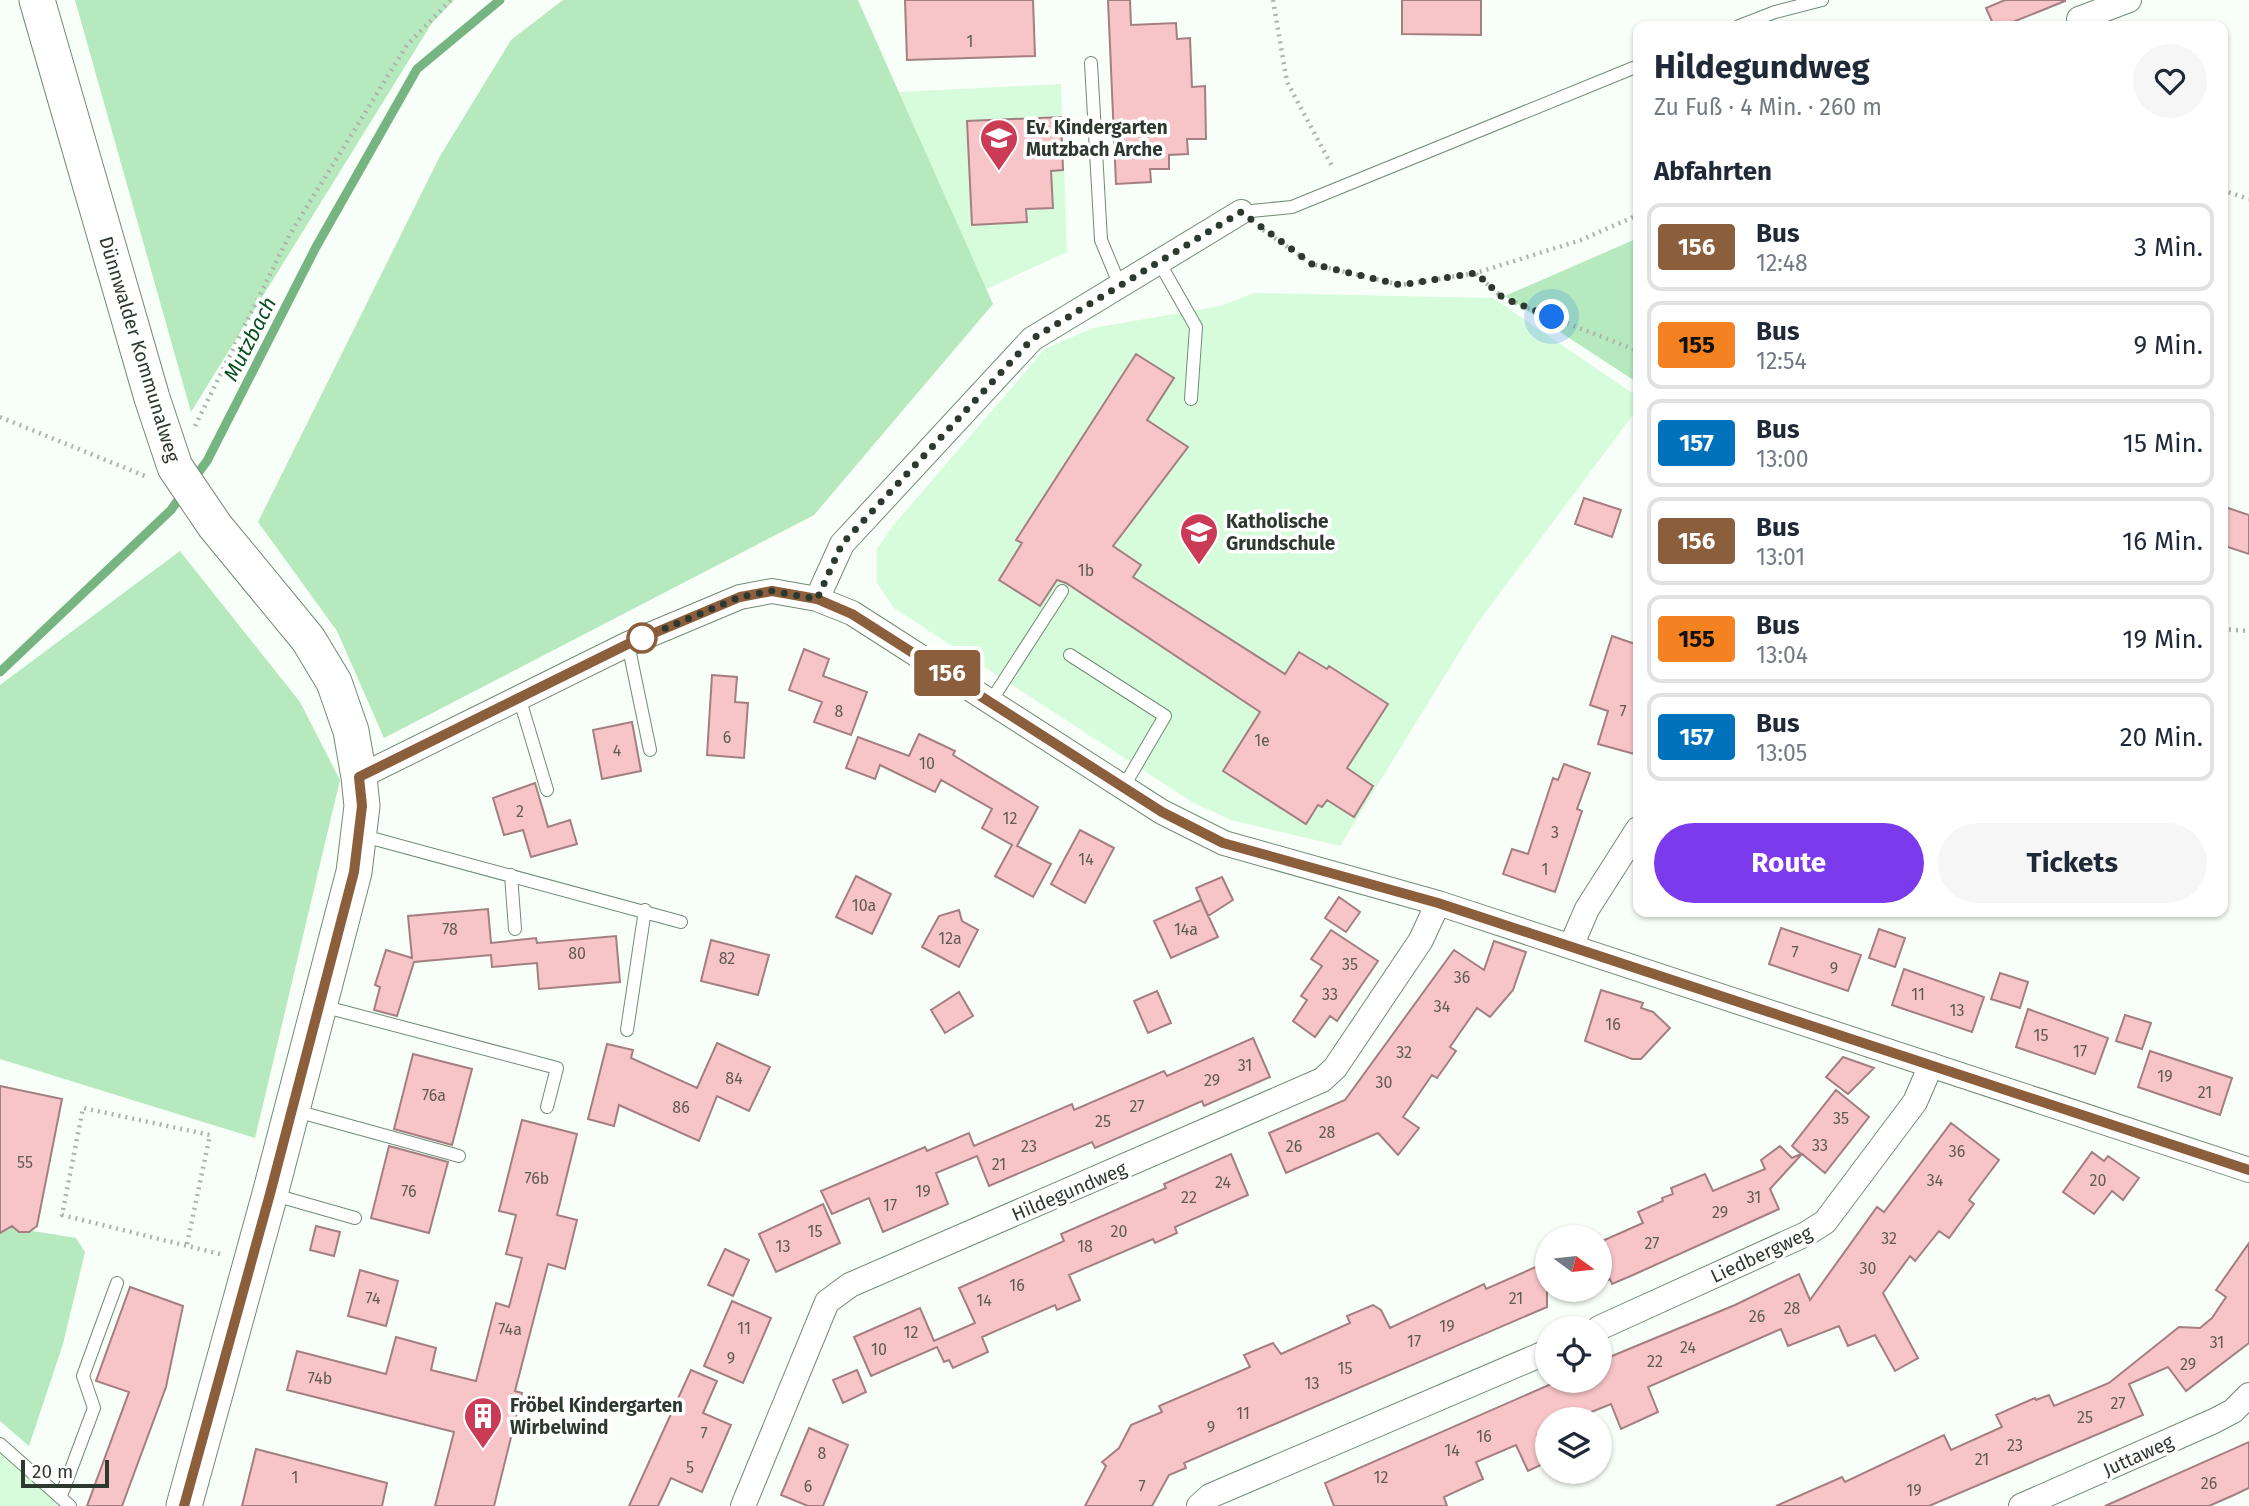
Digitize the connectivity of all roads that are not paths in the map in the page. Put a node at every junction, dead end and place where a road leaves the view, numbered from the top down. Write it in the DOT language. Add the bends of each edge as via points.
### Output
graph roads {
  1 [pos="37,0"];
  2 [pos="1822,0"];
  3 [pos="2129,0"];
  4 [pos="2079,19"];
  5 [pos="1752,21"];
  6 [pos="1091,63"];
  7 [pos="1633,68"];
  8 [pos="1241,212"];
  9 [pos="1159,262"];
  10 [pos="1120,286"];
  11 [pos="1191,399"];
  12 [pos="1062,591"];
  13 [pos="817,599"];
  14 [pos="628,644"];
  15 [pos="1070,655"];
  16 [pos="519,697"];
  17 [pos="991,701"];
  18 [pos="650,750"];
  19 [pos="359,777"];
  20 [pos="1124,786"];
  21 [pos="547,790"];
  22 [pos="360,835"];
  23 [pos="1633,837"];
  24 [pos="511,875"];
  25 [pos="1438,903"];
  26 [pos="645,910"];
  27 [pos="681,922"];
  28 [pos="516,929"];
  29 [pos="1571,946"];
  30 [pos="320,1006"];
  31 [pos="627,1030"];
  32 [pos="1931,1065"];
  33 [pos="547,1107"];
  34 [pos="292,1110"];
  35 [pos="459,1156"];
  36 [pos="2249,1170"];
  37 [pos="270,1194"];
  38 [pos="355,1218"];
  39 [pos="117,1283"];
  40 [pos="1612,1322"];
  41 [pos="1535,1357"];
  42 [pos="2249,1395"];
  43 [pos="0,1445"];
  44 [pos="0,1457"];
  45 [pos="65,1501"];
  46 [pos="184,1506"];
  47 [pos="743,1506"];
  48 [pos="1199,1506"];
  49 [pos="2021,1506"];
  1 -- 19 [label="main road, Dünnwalder Kommunalweg" via="152,398 168,474 308,639 334,682 351,731"];
  2 -- 5 [label="lane"];
  3 -- 4 [label="street"];
  6 -- 10 [label="lane" via="1101,240"];
  7 -- 8 [label="lane" via="1292,207"];
  8 -- 9 [label="street"];
  9 -- 10 [label="street"];
  9 -- 11 [label="lane" via="1196,327"];
  10 -- 13 [label="street" via="1032,339 842,544"];
  12 -- 17 [label="lane"];
  13 -- 14 [label="street" via="772,591 740,597"];
  13 -- 17 [label="street" via="852,614"];
  14 -- 16 [label="street"];
  14 -- 18 [label="lane"];
  15 -- 20 [label="lane" via="1165,716"];
  16 -- 19 [label="street"];
  16 -- 21 [label="lane"];
  17 -- 20 [label="street"];
  19 -- 22 [label="main road, Dünnwalder Kommunalweg"];
  20 -- 25 [label="street" via="1223,843"];
  22 -- 24 [label="lane"];
  22 -- 30 [label="main road, Dünnwalder Kommunalweg"];
  23 -- 29 [label="street" via="1587,909"];
  24 -- 26 [label="lane"];
  24 -- 28 [label="lane"];
  25 -- 29 [label="street"];
  25 -- 47 [label="street, Hildegundweg" via="1421,940 1335,1068 1322,1080 850,1285 827,1302"];
  26 -- 27 [label="lane"];
  26 -- 31 [label="lane"];
  29 -- 32 [label="street"];
  30 -- 33 [label="lane" via="557,1068"];
  30 -- 34 [label="main road, Dünnwalder Kommunalweg"];
  32 -- 36 [label="street"];
  32 -- 40 [label="street, Liedbergweg" via="1915,1102 1825,1222"];
  34 -- 35 [label="lane"];
  34 -- 37 [label="main road, Dünnwalder Kommunalweg"];
  37 -- 38 [label="lane"];
  37 -- 46 [label="main road, Dünnwalder Kommunalweg"];
  39 -- 45 [label="lane" via="83,1376 94,1408"];
  41 -- 48 [label="street" via="1210,1496"];
  42 -- 49 [label="street, Juttaweg" via="2214,1421"];
  43 -- 44 [label="lane"];
  43 -- 45 [label="lane"];
}
